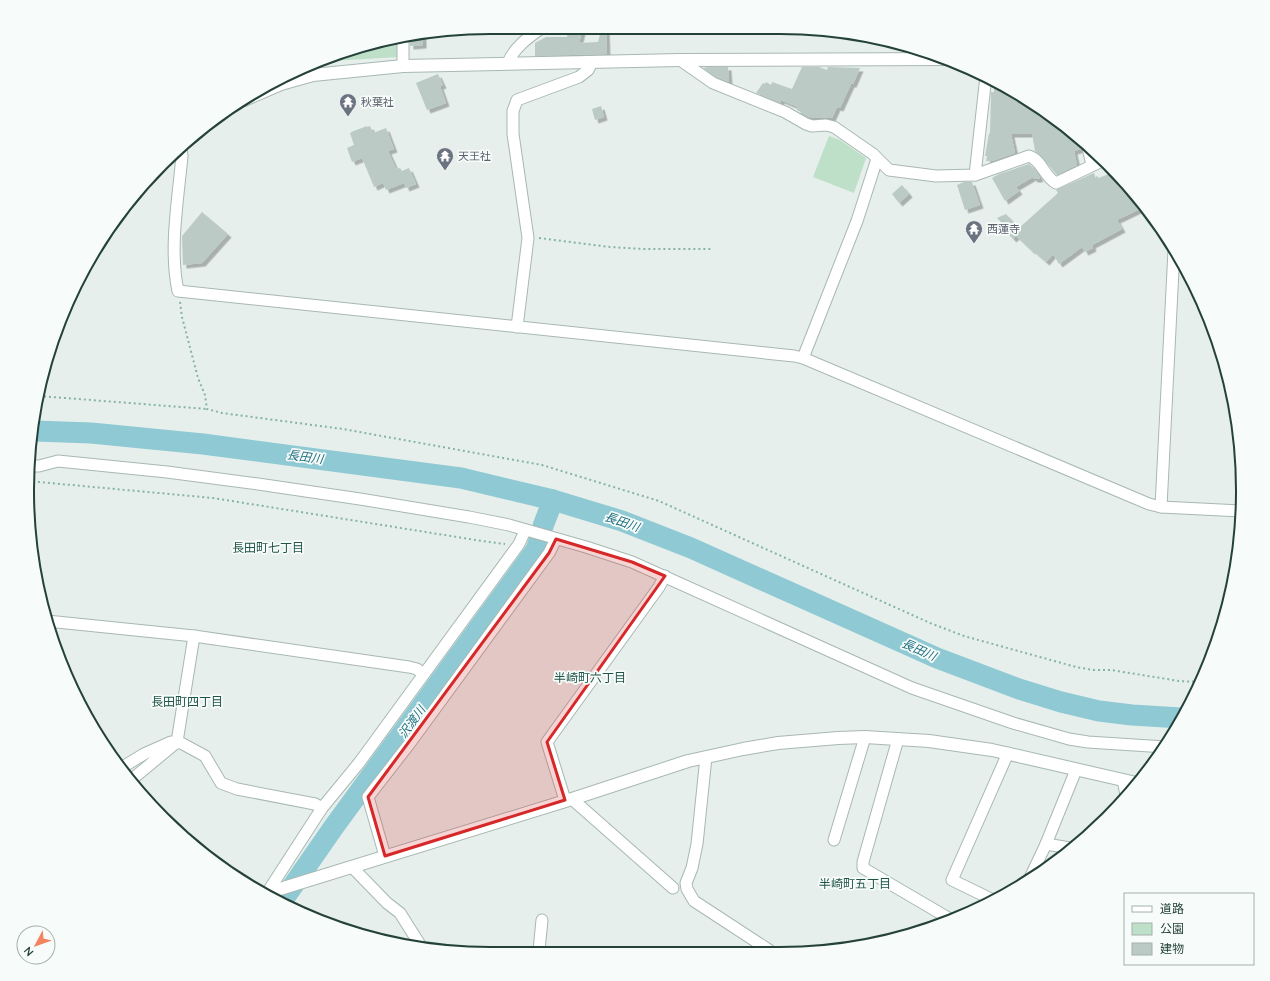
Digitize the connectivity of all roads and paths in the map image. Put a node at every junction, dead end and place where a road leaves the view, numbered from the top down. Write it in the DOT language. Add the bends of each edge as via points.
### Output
graph roads {
  1 [pos="533,34"];
  2 [pos="403,43"];
  3 [pos="929,59"];
  4 [pos="680,60"];
  5 [pos="590,62"];
  6 [pos="508,63"];
  7 [pos="403,66"];
  8 [pos="286,83"];
  9 [pos="985,83"];
  10 [pos="182,155"];
  11 [pos="1090,156"];
  12 [pos="877,159"];
  13 [pos="1097,163"];
  14 [pos="1092,166"];
  15 [pos="975,175"];
  16 [pos="528,238"];
  17 [pos="711,249"];
  18 [pos="1174,260"];
  19 [pos="178,291"];
  20 [pos="517,327"];
  21 [pos="803,358"];
  22 [pos="44,396"];
  23 [pos="207,409"];
  24 [pos="35,466"];
  25 [pos="34,482"];
  26 [pos="1161,507"];
  27 [pos="1235,511"];
  28 [pos="525,531"];
  29 [pos="556,539"];
  30 [pos="518,544"];
  31 [pos="665,576"];
  32 [pos="54,622"];
  33 [pos="194,636"];
  34 [pos="423,674"];
  35 [pos="1194,682"];
  36 [pos="865,737"];
  37 [pos="898,739"];
  38 [pos="177,742"];
  39 [pos="1157,746"];
  40 [pos="1008,753"];
  41 [pos="706,757"];
  42 [pos="126,765"];
  43 [pos="1076,770"];
  44 [pos="135,777"];
  45 [pos="1123,780"];
  46 [pos="1131,782"];
  47 [pos="1125,789"];
  48 [pos="568,799"];
  49 [pos="322,808"];
  50 [pos="834,840"];
  51 [pos="1046,844"];
  52 [pos="1064,847"];
  53 [pos="385,856"];
  54 [pos="352,867"];
  55 [pos="1034,869"];
  56 [pos="672,888"];
  57 [pos="269,890"];
  58 [pos="272,891"];
  59 [pos="988,896"];
  60 [pos="944,916"];
  61 [pos="542,920"];
  62 [pos="417,941"];
  63 [pos="539,947"];
  64 [pos="764,947"];
  1 -- 6 [label="street" via="517,48"];
  2 -- 7 [label="street"];
  3 -- 4 [label="street"];
  4 -- 5 [label="street"];
  4 -- 12 [label="street" via="713,83 785,112 806,124 834,126"];
  5 -- 6 [label="street"];
  5 -- 16 [label="street" via="588,70 579,77 517,100 513,134"];
  6 -- 7 [label="street"];
  7 -- 8 [label="street" via="313,75"];
  9 -- 15 [label="street"];
  10 -- 19 [label="street" via="175,246"];
  11 -- 14 [label="street"];
  12 -- 15 [label="street" via="889,170 936,176"];
  12 -- 21 [label="street" via="857,221"];
  13 -- 14 [label="street"];
  14 -- 15 [label="street" via="1056,182 1051,180 1029,156"];
  16 -- 17 [label="path" via="643,249"];
  16 -- 20 [label="street"];
  18 -- 26 [label="street"];
  19 -- 20 [label="street"];
  19 -- 23 [label="path" via="182,317"];
  20 -- 21 [label="street"];
  21 -- 26 [label="street"];
  22 -- 23 [label="path"];
  23 -- 35 [label="path" via="343,429 542,465 659,501 964,636 1076,667"];
  24 -- 28 [label="street" via="58,461 167,472 360,499 469,517"];
  25 -- 30 [label="path" via="213,498 482,541"];
  26 -- 27 [label="street"];
  28 -- 29 [label="street"];
  28 -- 30 [label="street"];
  29 -- 31 [label="street" via="632,562"];
  29 -- 53 [label="street" via="549,553 368,797"];
  30 -- 34 [label="street"];
  31 -- 39 [label="street" via="912,688 1013,723 1069,739"];
  31 -- 48 [label="street" via="547,742"];
  32 -- 33 [label="street"];
  33 -- 34 [label="street" via="409,667"];
  33 -- 38 [label="street"];
  34 -- 49 [label="street" via="359,763"];
  36 -- 37 [label="street"];
  36 -- 41 [label="street" via="778,743"];
  36 -- 50 [label="street"];
  37 -- 40 [label="street"];
  37 -- 60 [label="street" via="863,868"];
  38 -- 42 [label="street" via="171,742 144,754"];
  38 -- 44 [label="street"];
  38 -- 49 [label="street" via="205,756 221,783 237,790 315,804"];
  40 -- 43 [label="street"];
  40 -- 59 [label="street" via="952,880"];
  41 -- 48 [label="street"];
  41 -- 64 [label="street" via="697,844 686,883 687,889 694,901"];
  43 -- 45 [label="street"];
  43 -- 51 [label="street"];
  45 -- 46 [label="street"];
  45 -- 47 [label="street"];
  48 -- 53 [label="street"];
  48 -- 56 [label="street"];
  49 -- 57 [label="street"];
  51 -- 52 [label="street"];
  51 -- 55 [label="street"];
  53 -- 54 [label="street"];
  54 -- 58 [label="street"];
  54 -- 62 [label="street" via="400,913"];
  61 -- 63 [label="street"];
}
